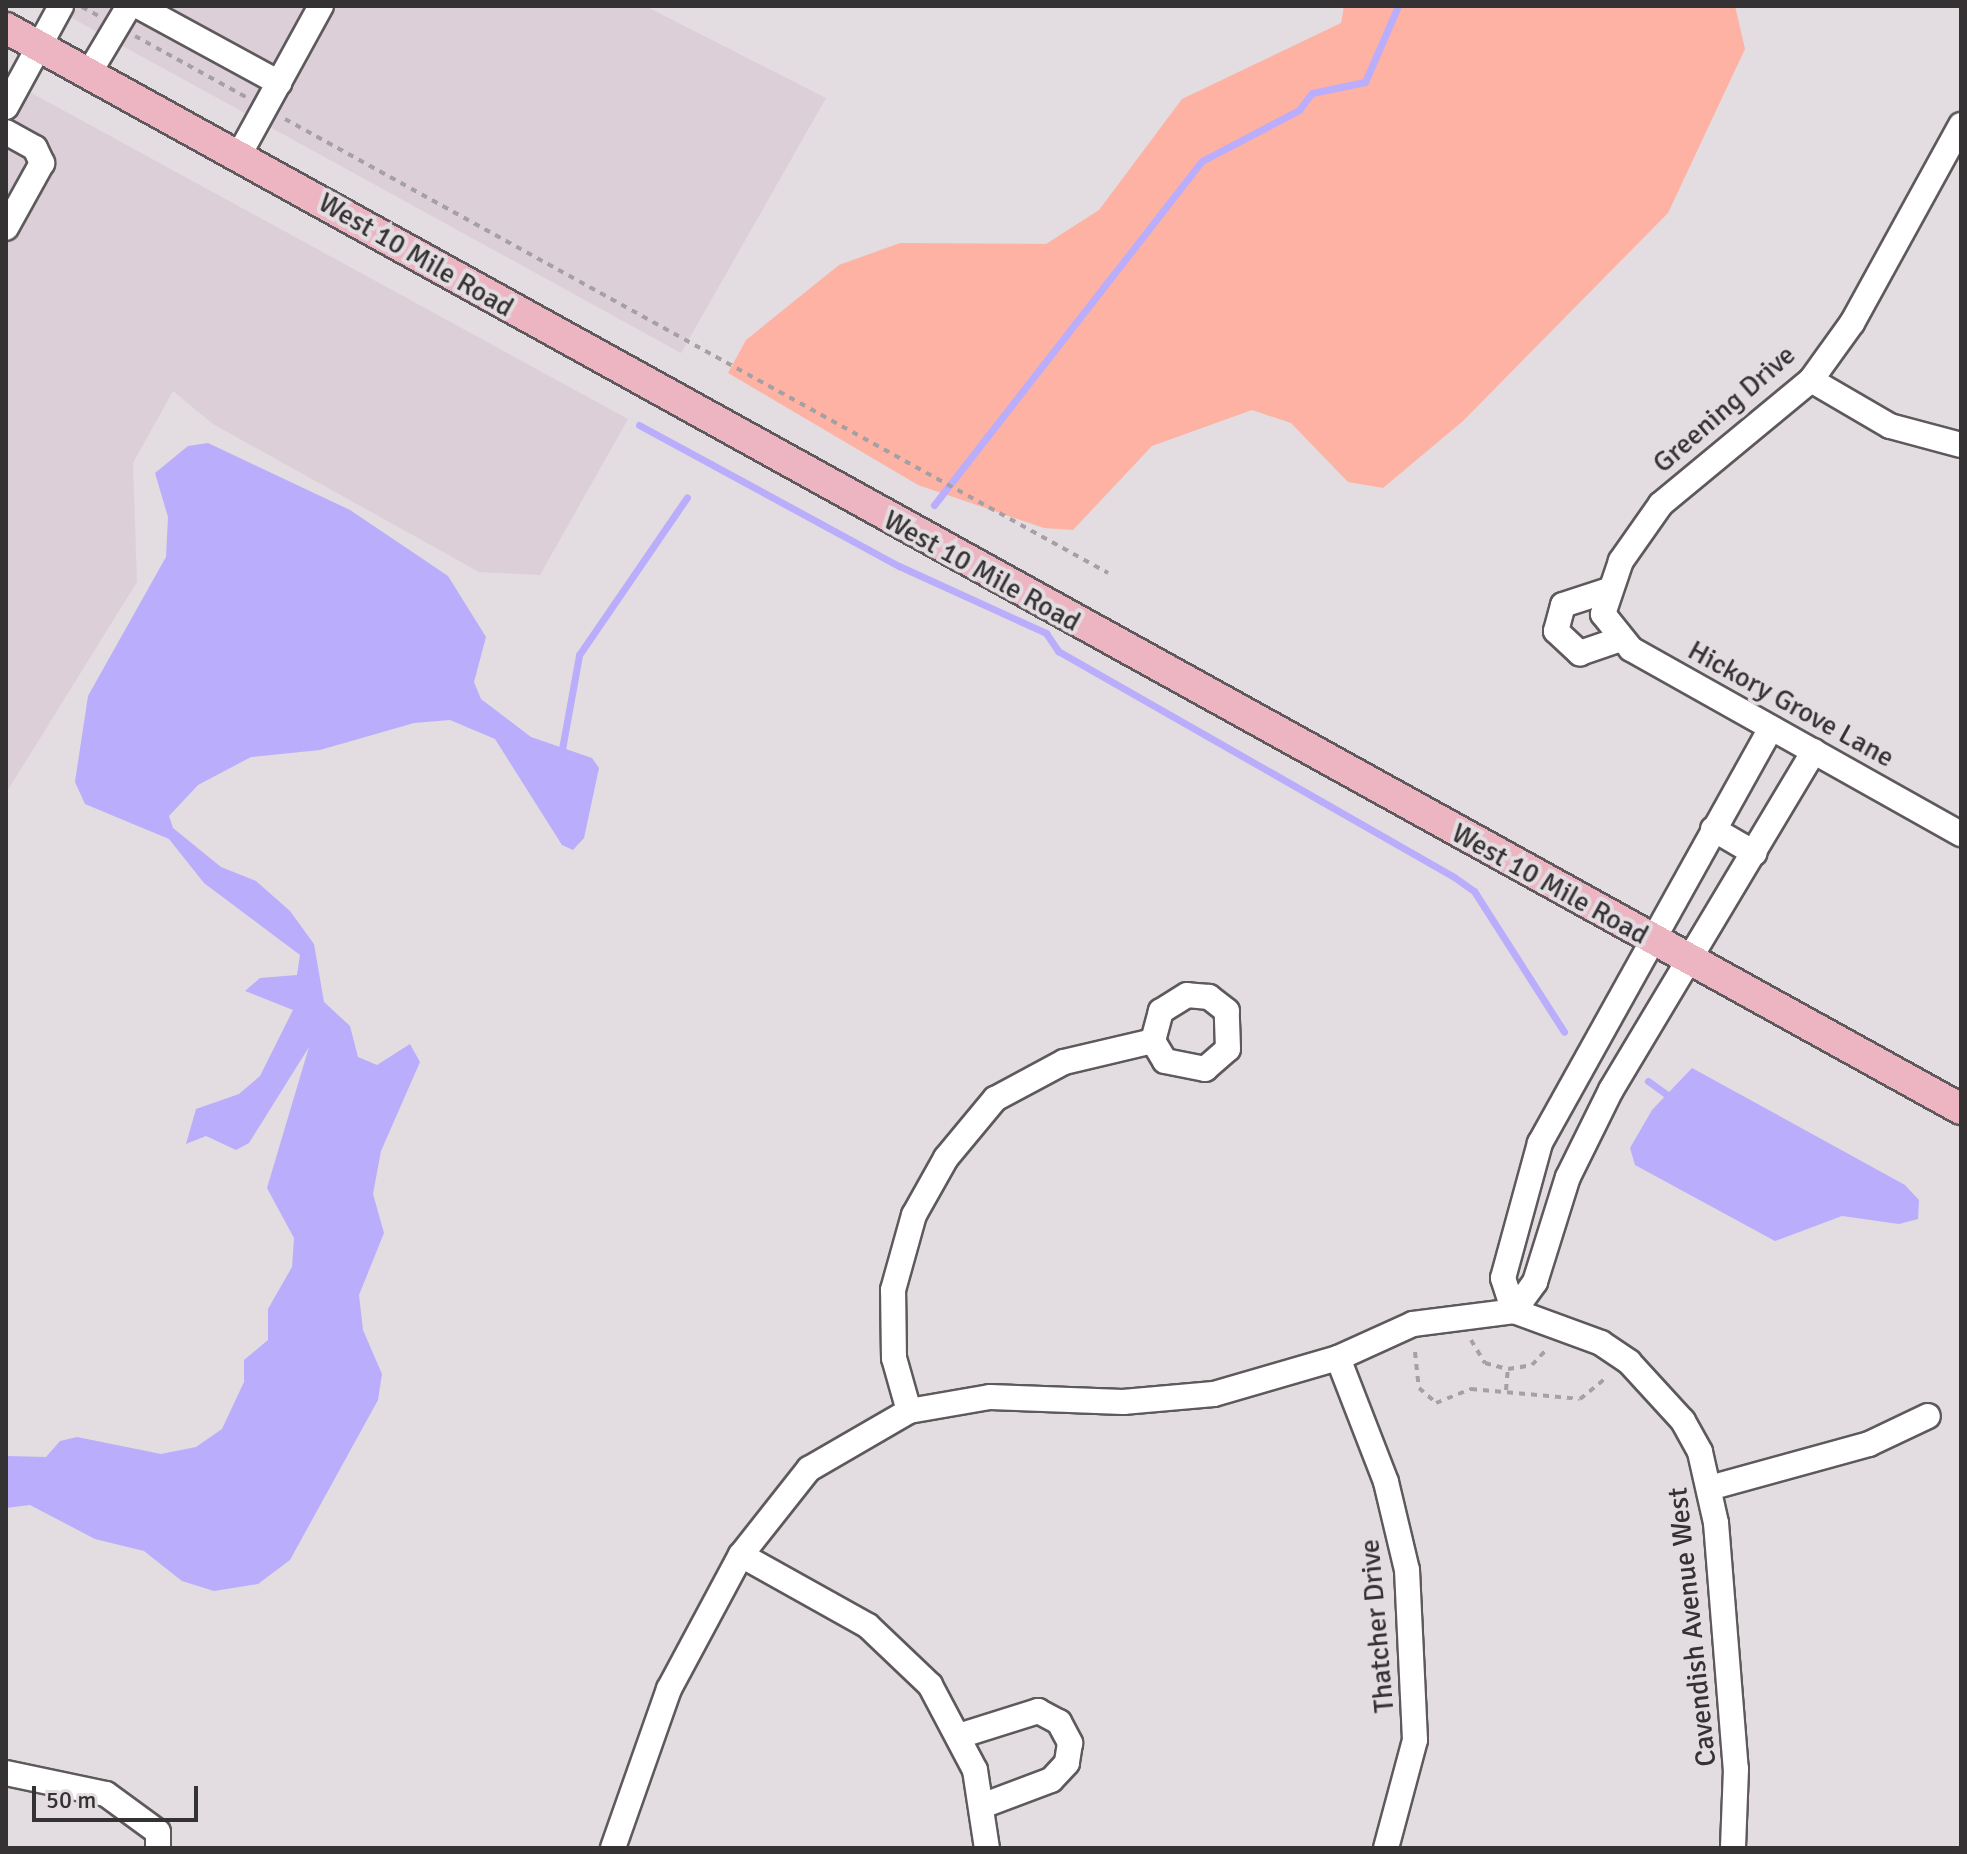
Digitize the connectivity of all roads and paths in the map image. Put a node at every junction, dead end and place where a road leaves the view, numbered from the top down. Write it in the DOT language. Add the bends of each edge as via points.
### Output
graph roads {
  1 [pos="61,6"];
  2 [pos="80,6"];
  3 [pos="138,6"];
  4 [pos="321,6"];
  5 [pos="122,16"];
  6 [pos="6,28"];
  7 [pos="40,47"];
  8 [pos="89,73"];
  9 [pos="279,83"];
  10 [pos="6,107"];
  11 [pos="265,107"];
  12 [pos="1961,125"];
  13 [pos="6,132"];
  14 [pos="239,155"];
  15 [pos="6,228"];
  16 [pos="1811,380"];
  17 [pos="1961,445"];
  18 [pos="1108,573"];
  19 [pos="1605,603"];
  20 [pos="1618,640"];
  21 [pos="1771,728"];
  22 [pos="1814,751"];
  23 [pos="1713,829"];
  24 [pos="1961,834"];
  25 [pos="1754,853"];
  26 [pos="1654,941"];
  27 [pos="1689,961"];
  28 [pos="1153,1041"];
  29 [pos="1577,1072"];
  30 [pos="1611,1090"];
  31 [pos="1961,1109"];
  32 [pos="1514,1311"];
  33 [pos="1471,1340"];
  34 [pos="1547,1349"];
  35 [pos="1415,1352"];
  36 [pos="1338,1358"];
  37 [pos="1508,1369"];
  38 [pos="1607,1377"];
  39 [pos="1506,1390"];
  40 [pos="909,1411"];
  41 [pos="1928,1416"];
  42 [pos="1713,1487"];
  43 [pos="741,1555"];
  44 [pos="962,1735"];
  45 [pos="6,1773"];
  46 [pos="985,1805"];
  47 [pos="158,1848"];
  48 [pos="613,1848"];
  49 [pos="987,1848"];
  50 [pos="1386,1848"];
  51 [pos="1733,1848"];
  1 -- 7 [label="street"];
  2 -- 5 [label="path"];
  3 -- 9 [label="street"];
  4 -- 9 [label="street"];
  5 -- 8 [label="street"];
  5 -- 11 [label="path"];
  6 -- 7 [label="main road, West 10 Mile Road"];
  7 -- 8 [label="main road, West 10 Mile Road"];
  7 -- 10 [label="street"];
  8 -- 14 [label="main road, West 10 Mile Road"];
  9 -- 11 [label="street"];
  11 -- 14 [label="street"];
  11 -- 18 [label="path"];
  12 -- 16 [label="street, Greening Drive" via="1852,323"];
  13 -- 15 [label="street" via="35,148 42,163"];
  14 -- 26 [label="main road, West 10 Mile Road"];
  16 -- 17 [label="street" via="1890,426"];
  16 -- 19 [label="street, Greening Drive" via="1685,479"];
  19 -- 20 [label="street"];
  19 -- 20 [label="street" via="1563,605 1556,631 1580,653"];
  20 -- 21 [label="street, Hickory Grove Lane"];
  21 -- 22 [label="street, Hickory Grove Lane"];
  21 -- 23 [label="street"];
  22 -- 24 [label="street, Hickory Grove Lane"];
  22 -- 25 [label="street"];
  23 -- 25 [label="street"];
  23 -- 26 [label="street"];
  25 -- 27 [label="street"];
  26 -- 27 [label="main road, West 10 Mile Road"];
  26 -- 29 [label="street"];
  27 -- 30 [label="street"];
  27 -- 31 [label="main road, West 10 Mile Road"];
  28 -- 40 [label="street" via="1027,1078 978,1115 946,1158 914,1215 893,1290 894,1358"];
  29 -- 30 [label="street"];
  29 -- 32 [label="street" via="1540,1143 1510,1239 1503,1278"];
  30 -- 32 [label="street" via="1568,1177 1535,1282"];
  32 -- 36 [label="street" via="1413,1324"];
  32 -- 42 [label="street, Cavendish Avenue West" via="1586,1336 1629,1362 1683,1421"];
  33 -- 37 [label="path" via="1485,1363"];
  34 -- 37 [label="path" via="1532,1365"];
  35 -- 39 [label="path" via="1419,1388 1436,1403 1471,1389"];
  36 -- 40 [label="street" via="1214,1394 1123,1402 990,1397"];
  36 -- 50 [label="street, Thatcher Drive" via="1386,1482 1407,1570 1415,1740"];
  37 -- 39 [label="path"];
  38 -- 39 [label="path" via="1580,1399"];
  40 -- 43 [label="street" via="809,1469"];
  41 -- 42 [label="street" via="1869,1444"];
  42 -- 51 [label="street, Cavendish Avenue West" via="1736,1769"];
  43 -- 44 [label="street" via="887,1642 930,1685"];
  43 -- 48 [label="street" via="646,1739"];
  44 -- 46 [label="street"];
  44 -- 46 [label="street" via="1038,1711 1059,1722 1070,1743 1067,1763 1051,1780"];
  45 -- 47 [label="street" via="106,1794 158,1832"];
  46 -- 49 [label="street"];
}
